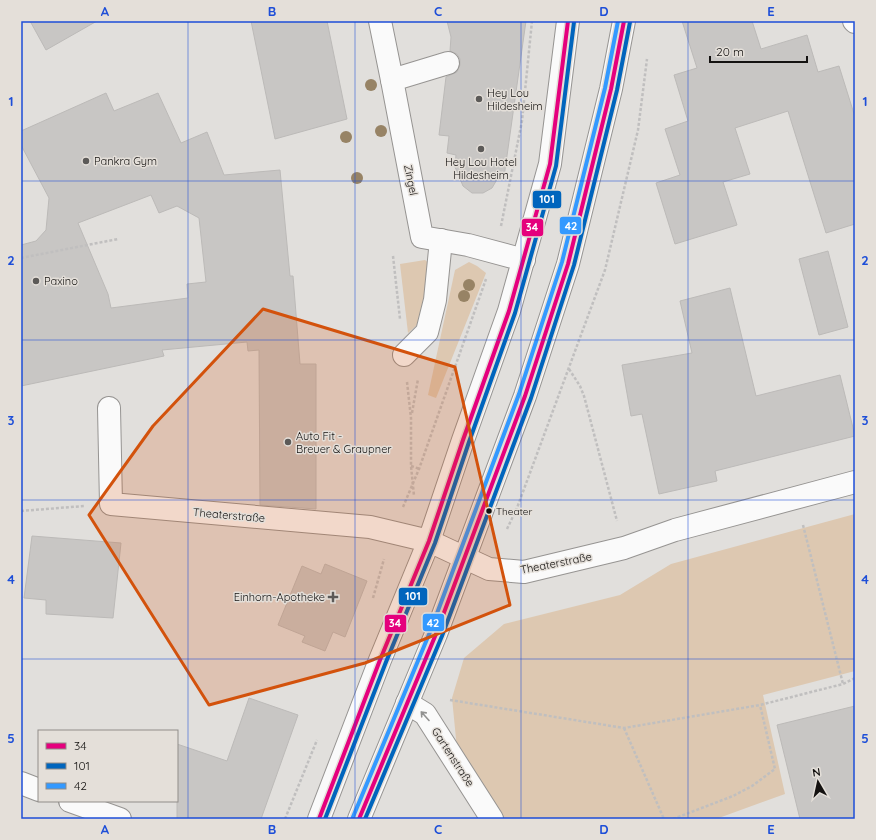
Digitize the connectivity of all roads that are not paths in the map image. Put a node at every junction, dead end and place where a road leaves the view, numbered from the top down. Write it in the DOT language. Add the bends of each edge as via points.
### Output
graph roads {
  1 [pos="380,21"];
  2 [pos="568,21"];
  3 [pos="624,21"];
  4 [pos="448,63"];
  5 [pos="392,80"];
  6 [pos="441,240"];
  7 [pos="524,260"];
  8 [pos="404,355"];
  9 [pos="109,408"];
  10 [pos="855,482"];
  11 [pos="429,540"];
  12 [pos="465,559"];
  13 [pos="407,704"];
  14 [pos="21,784"];
  15 [pos="38,790"];
  16 [pos="74,802"];
  17 [pos="111,811"];
  18 [pos="319,819"];
  19 [pos="359,819"];
  20 [pos="492,819"];
  1 -- 5 [label="main road, Zingel"];
  2 -- 7 [label="main road" via="550,164"];
  3 -- 12 [label="main road" via="611,89 568,264 526,396"];
  4 -- 5 [label="main road"];
  5 -- 6 [label="main road, Zingel" via="422,237"];
  6 -- 7 [label="main road, Zingel"];
  6 -- 8 [label="main road" via="435,300 427,332"];
  7 -- 11 [label="main road" via="509,312"];
  9 -- 11 [label="main road, Theaterstraße" via="111,504 370,527"];
  10 -- 12 [label="main road, Theaterstraße" via="675,530 624,548 524,572 489,569"];
  11 -- 12 [label="main road, Theaterstraße"];
  11 -- 18 [label="main road"];
  12 -- 13 [label="main road"];
  13 -- 19 [label="main road"];
  20 -- 13 [label="main road, Gartenstraße, one-way" via="425,714"];
  14 -- 15 [label="main road"];
  16 -- 17 [label="main road"];
}
